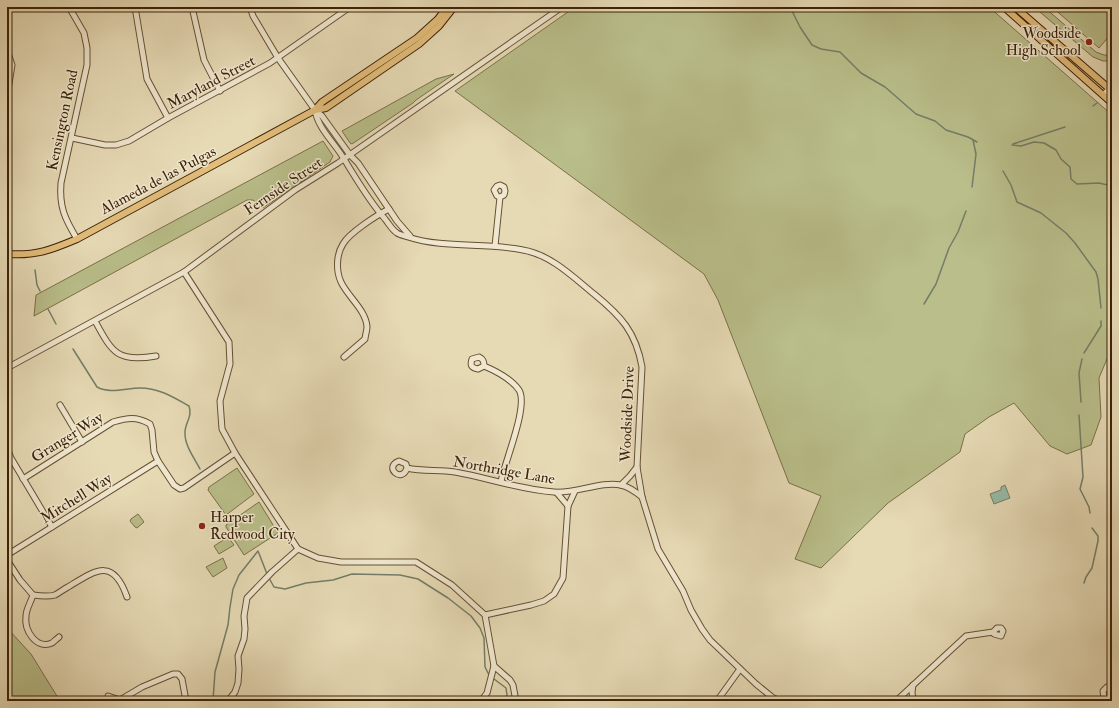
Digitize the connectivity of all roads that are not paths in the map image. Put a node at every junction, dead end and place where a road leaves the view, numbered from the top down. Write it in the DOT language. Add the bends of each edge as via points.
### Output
graph roads {
  1 [pos="69,7"];
  2 [pos="135,7"];
  3 [pos="192,7"];
  4 [pos="250,7"];
  5 [pos="350,7"];
  6 [pos="447,7"];
  7 [pos="454,7"];
  8 [pos="562,7"];
  9 [pos="1004,7"];
  10 [pos="1015,7"];
  11 [pos="7,50"];
  12 [pos="278,58"];
  13 [pos="1111,89"];
  14 [pos="220,91"];
  15 [pos="1103,95"];
  16 [pos="7,96"];
  17 [pos="1112,103"];
  18 [pos="315,110"];
  19 [pos="168,118"];
  20 [pos="72,138"];
  21 [pos="350,155"];
  22 [pos="344,159"];
  23 [pos="500,197"];
  24 [pos="388,209"];
  25 [pos="380,214"];
  26 [pos="411,238"];
  27 [pos="77,239"];
  28 [pos="495,246"];
  29 [pos="7,254"];
  30 [pos="184,272"];
  31 [pos="95,320"];
  32 [pos="156,356"];
  33 [pos="344,357"];
  34 [pos="484,366"];
  35 [pos="7,368"];
  36 [pos="60,405"];
  37 [pos="82,442"];
  38 [pos="7,448"];
  39 [pos="235,453"];
  40 [pos="158,461"];
  41 [pos="637,467"];
  42 [pos="407,468"];
  43 [pos="23,479"];
  44 [pos="500,482"];
  45 [pos="621,485"];
  46 [pos="575,491"];
  47 [pos="557,493"];
  48 [pos="642,497"];
  49 [pos="568,506"];
  50 [pos="52,527"];
  51 [pos="298,549"];
  52 [pos="7,555"];
  53 [pos="7,560"];
  54 [pos="33,595"];
  55 [pos="127,597"];
  56 [pos="485,615"];
  57 [pos="993,632"];
  58 [pos="60,637"];
  59 [pos="494,666"];
  60 [pos="740,669"];
  61 [pos="913,685"];
  62 [pos="108,696"];
  63 [pos="186,701"];
  64 [pos="228,701"];
  65 [pos="482,701"];
  66 [pos="514,701"];
  67 [pos="717,701"];
  68 [pos="779,701"];
  69 [pos="896,701"];
  70 [pos="913,701"];
  1 -- 20 [label="street, Kensington Road" via="84,33 87,48 87,65"];
  2 -- 19 [label="street" via="147,79"];
  3 -- 14 [label="street" via="204,60"];
  4 -- 12 [label="street"];
  5 -- 12 [label="street, Maryland Street"];
  6 -- 18 [label="main road, Alameda de las Pulgas" via="438,19 416,38 322,102"];
  7 -- 18 [label="main road, Alameda de las Pulgas" via="439,26 419,44 326,108"];
  8 -- 21 [label="street, Fernside Street"];
  9 -- 15 [label="main road"];
  10 -- 13 [label="main road"];
  11 -- 16 [label="street" via="12,65"];
  12 -- 14 [label="street, Maryland Street"];
  12 -- 18 [label="street"];
  13 -- 15 [label="street"];
  14 -- 19 [label="street, Maryland Street"];
  15 -- 17 [label="main road"];
  18 -- 21 [label="street"];
  18 -- 22 [label="street, Woodside Drive" via="316,119"];
  18 -- 27 [label="main road, Alameda de las Pulgas"];
  19 -- 20 [label="street, Maryland Street" via="129,142 116,145"];
  20 -- 27 [label="street, Kensington Road" via="61,183 61,205"];
  21 -- 22 [label="street, Fernside Street"];
  21 -- 24 [label="street"];
  22 -- 25 [label="street, Woodside Drive"];
  22 -- 30 [label="street, Fernside Street" via="278,202"];
  23 -- 28 [label="street"];
  24 -- 25 [label="street"];
  24 -- 26 [label="street"];
  25 -- 26 [label="street, Woodside Drive" via="398,233"];
  25 -- 33 [label="street" via="352,234 343,244 338,259 337,269 341,282 361,312 367,327 365,339"];
  26 -- 28 [label="street, Woodside Drive" via="440,243"];
  27 -- 29 [label="main road, Alameda de las Pulgas" via="47,251 23,255"];
  28 -- 41 [label="street, Woodside Drive" via="524,250 557,264 622,319 640,352 642,368"];
  30 -- 31 [label="street, Fernside Street"];
  30 -- 39 [label="street" via="229,342 230,364 220,401 222,429"];
  31 -- 32 [label="street" via="113,351 141,359"];
  31 -- 35 [label="street, Fernside Street"];
  34 -- 44 [label="street" via="511,382 519,391 522,401 521,413"];
  36 -- 37 [label="street"];
  37 -- 40 [label="street, Granger Way" via="113,422 138,418 150,424 154,452"];
  37 -- 43 [label="street, Granger Way"];
  38 -- 43 [label="street"];
  39 -- 40 [label="street, Granger Way" via="180,489 174,485"];
  39 -- 51 [label="street"];
  40 -- 50 [label="street, Mitchell Way"];
  41 -- 45 [label="street"];
  41 -- 48 [label="street, Woodside Drive"];
  42 -- 44 [label="street, Northridge Lane" via="454,472"];
  43 -- 50 [label="street"];
  44 -- 47 [label="street, Northridge Lane"];
  45 -- 46 [label="street, Northridge Lane"];
  45 -- 48 [label="street"];
  46 -- 47 [label="street, Northridge Lane"];
  46 -- 49 [label="street"];
  47 -- 49 [label="street"];
  48 -- 60 [label="street, Woodside Drive" via="658,548 691,610 710,640"];
  49 -- 56 [label="street" via="563,578 554,594 544,601 531,605"];
  50 -- 52 [label="street, Mitchell Way"];
  51 -- 56 [label="street" via="318,558 341,562 416,562 452,584"];
  51 -- 64 [label="street" via="247,598 244,639 238,656 238,683"];
  53 -- 54 [label="street"];
  54 -- 55 [label="street" via="56,594 94,571 106,570 115,574"];
  54 -- 58 [label="street" via="26,614 25,625 29,634 43,644 51,643"];
  56 -- 59 [label="street"];
  57 -- 61 [label="street" via="966,636"];
  59 -- 65 [label="street" via="487,693"];
  59 -- 66 [label="street" via="513,685"];
  60 -- 67 [label="street"];
  60 -- 68 [label="street, Woodside Drive"];
  61 -- 69 [label="street"];
  61 -- 70 [label="street"];
  62 -- 63 [label="street" via="120,700 142,687 178,674 182,679"];
}
